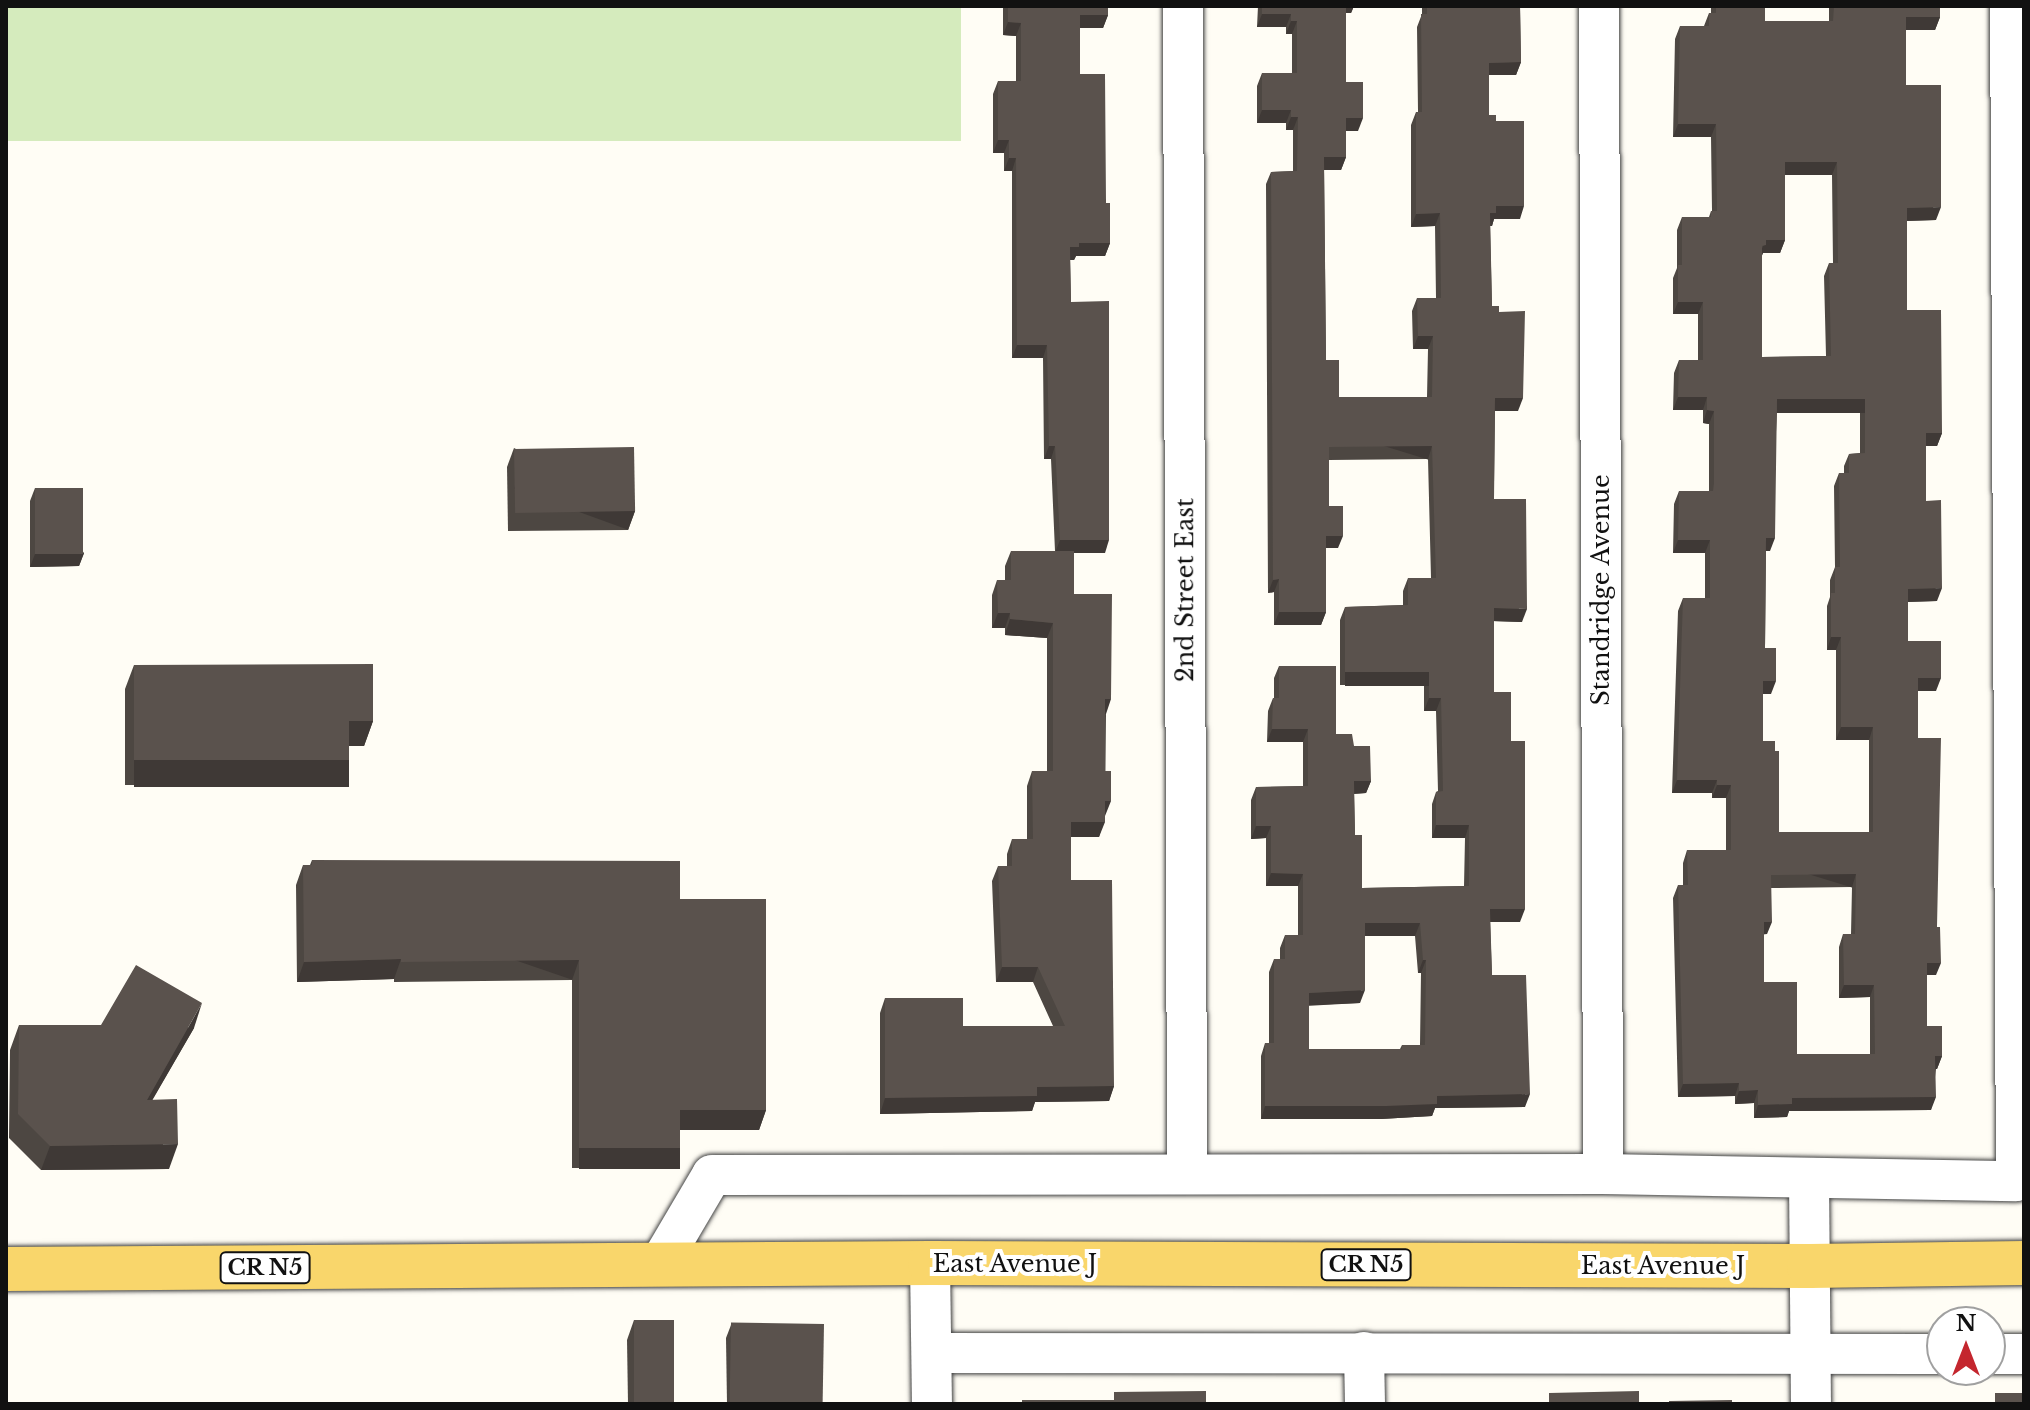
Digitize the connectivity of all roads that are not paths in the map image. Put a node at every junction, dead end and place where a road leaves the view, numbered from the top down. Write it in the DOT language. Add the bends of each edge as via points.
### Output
graph roads {
  1 [pos="1183,6"];
  2 [pos="1599,6"];
  3 [pos="2010,6"];
  4 [pos="1187,1174"];
  5 [pos="1603,1174"];
  6 [pos="1809,1178"];
  7 [pos="930,1263"];
  8 [pos="2024,1263"];
  9 [pos="659,1265"];
  10 [pos="1809,1266"];
  11 [pos="6,1269"];
  12 [pos="1364,1352"];
  13 [pos="932,1353"];
  14 [pos="1926,1354"];
  15 [pos="1810,1356"];
  16 [pos="932,1404"];
  17 [pos="1365,1404"];
  18 [pos="1811,1404"];
  1 -- 4 [label="street, 2nd Street East"];
  2 -- 5 [label="street, Standridge Avenue"];
  3 -- 6 [label="street" via="2016,1181"];
  4 -- 5 [label="street"];
  4 -- 9 [label="street" via="712,1175"];
  5 -- 6 [label="street"];
  6 -- 10 [label="street"];
  7 -- 9 [label="main road, East Avenue J / CR N5"];
  7 -- 10 [label="main road, East Avenue J / CR N5"];
  7 -- 13 [label="street"];
  8 -- 10 [label="main road, East Avenue J / CR N5"];
  9 -- 11 [label="main road, East Avenue J / CR N5"];
  10 -- 15 [label="street"];
  12 -- 13 [label="street"];
  12 -- 15 [label="street"];
  12 -- 17 [label="street"];
  13 -- 16 [label="street"];
  14 -- 15 [label="street"];
  15 -- 18 [label="street"];
}
